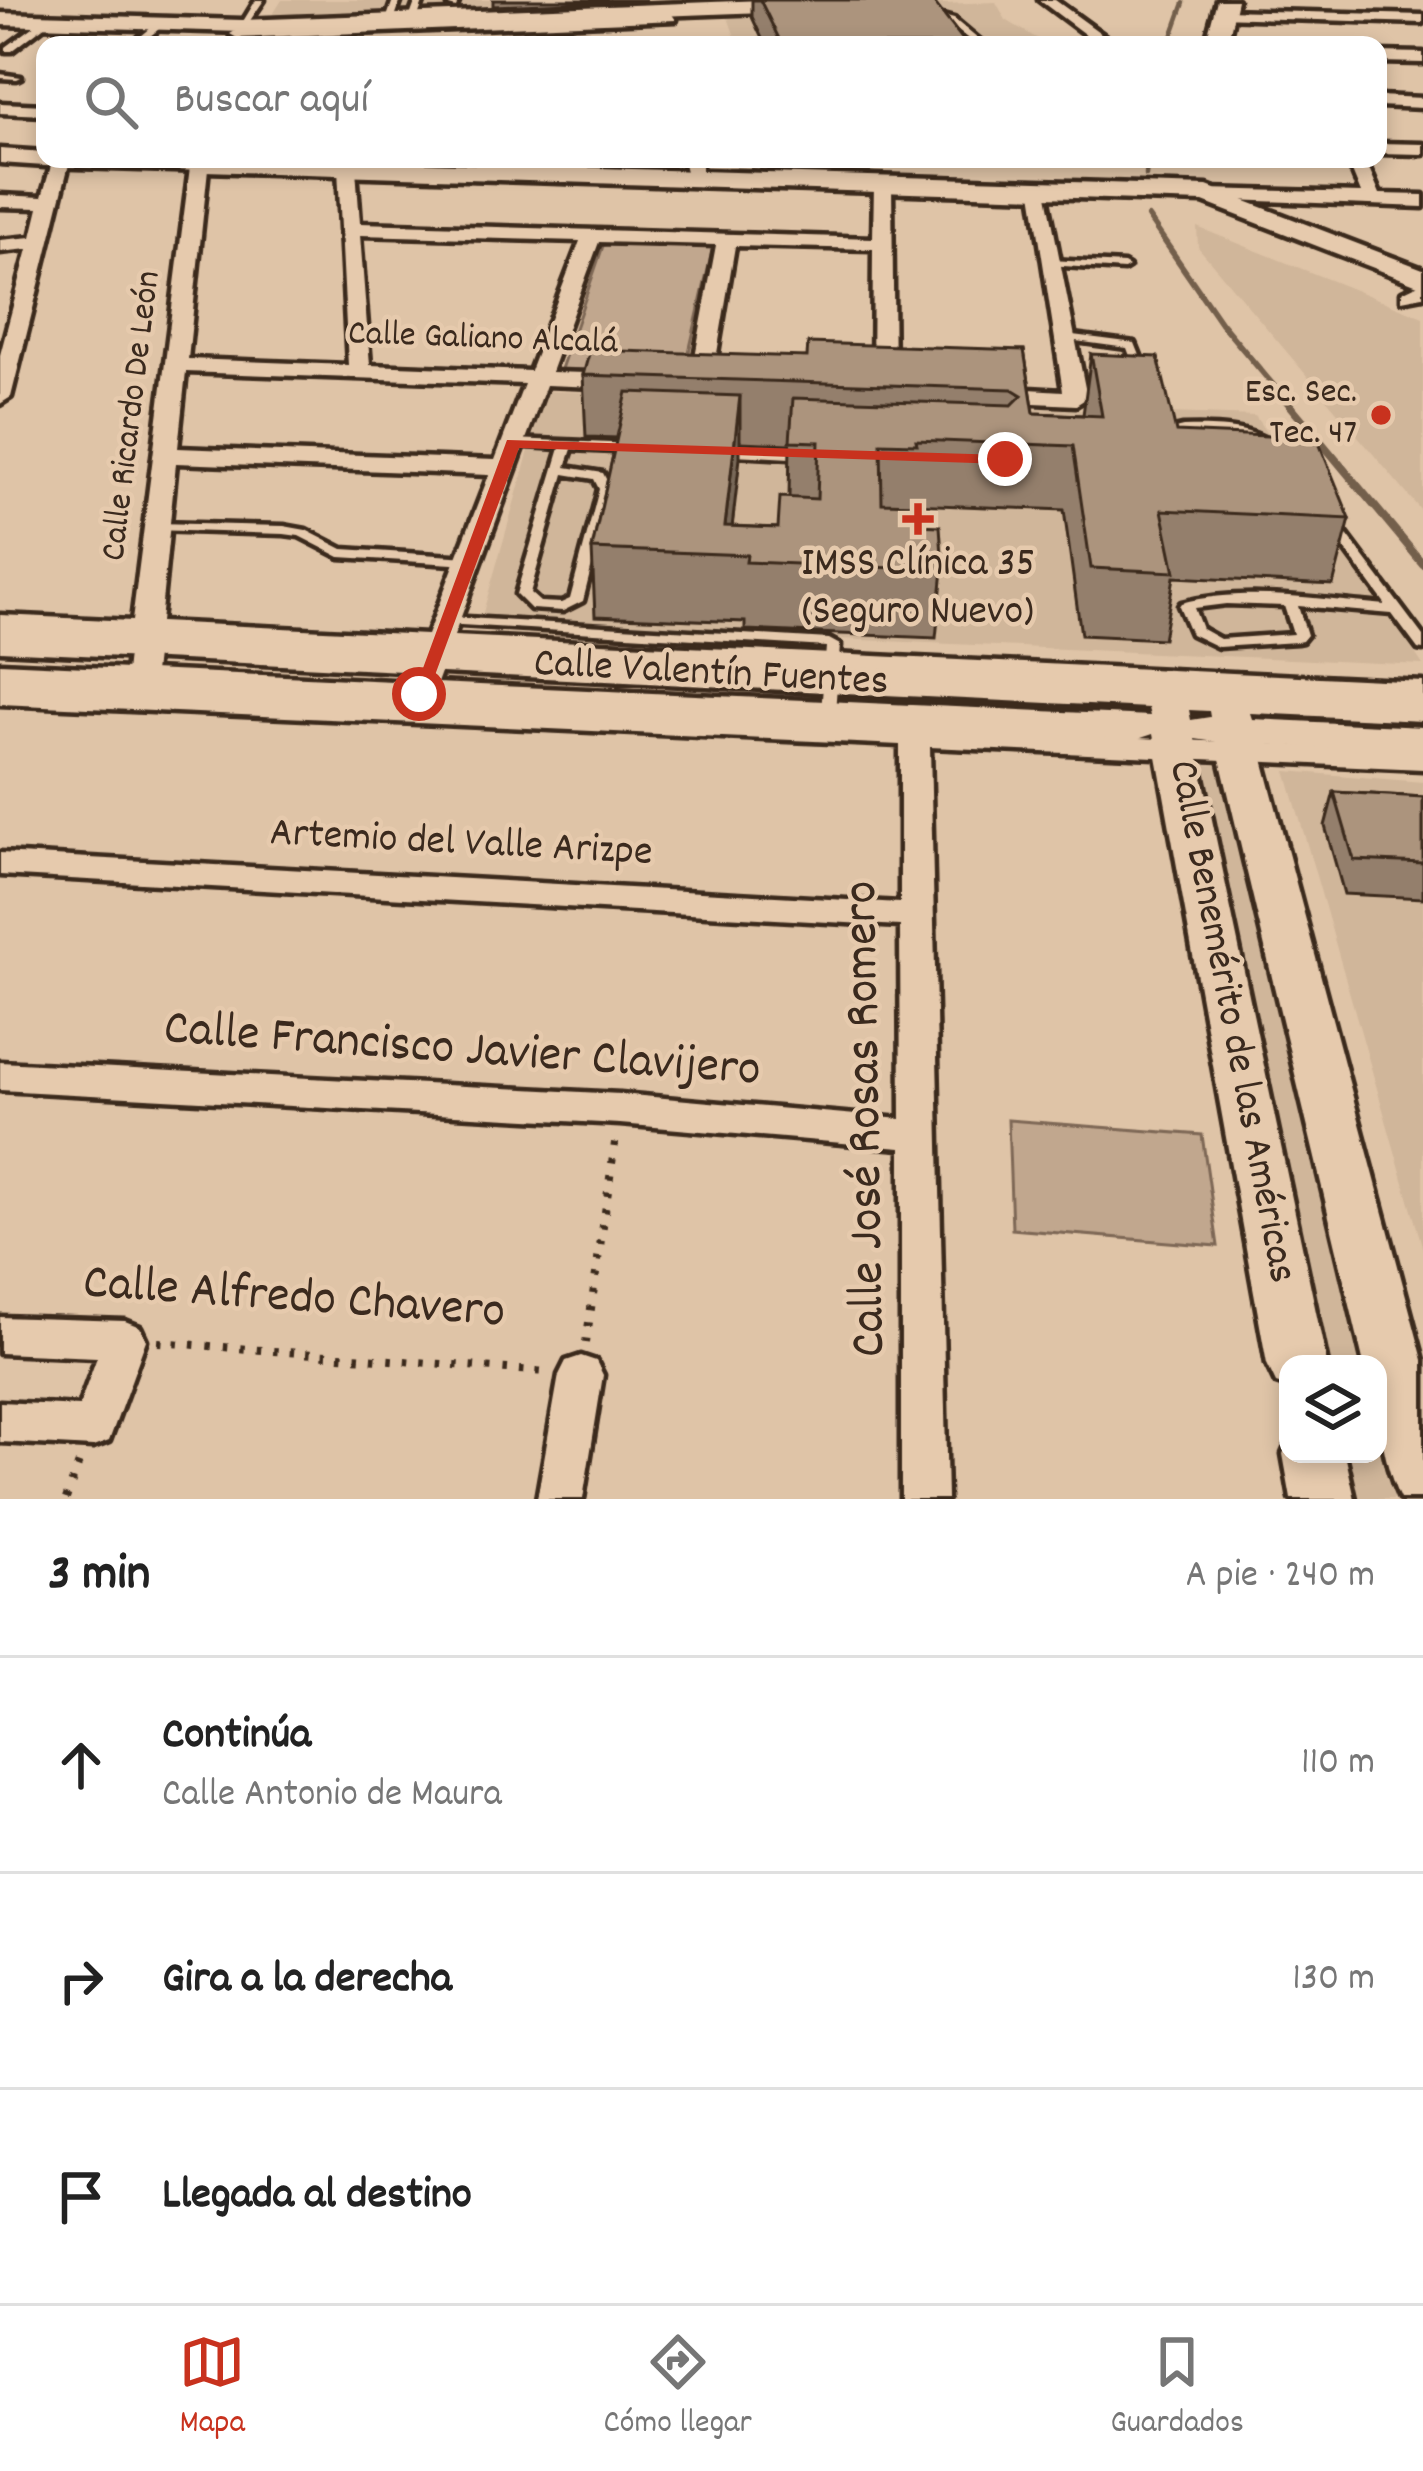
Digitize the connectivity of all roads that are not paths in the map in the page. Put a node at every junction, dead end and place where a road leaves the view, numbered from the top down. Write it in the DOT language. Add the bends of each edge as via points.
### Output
graph roads {
  1 [pos="260,0"];
  2 [pos="921,0"];
  3 [pos="1046,0"];
  4 [pos="841,3"];
  5 [pos="1225,7"];
  6 [pos="394,10"];
  7 [pos="417,10"];
  8 [pos="0,19"];
  9 [pos="672,19"];
  10 [pos="1423,19"];
  11 [pos="47,21"];
  12 [pos="160,25"];
  13 [pos="238,35"];
  14 [pos="146,36"];
  15 [pos="298,36"];
  16 [pos="375,36"];
  17 [pos="968,36"];
  18 [pos="1096,36"];
  19 [pos="3,52"];
  20 [pos="1387,57"];
  21 [pos="1423,58"];
  22 [pos="0,76"];
  23 [pos="17,77"];
  24 [pos="1387,101"];
  25 [pos="1423,103"];
  26 [pos="0,108"];
  27 [pos="36,110"];
  28 [pos="1387,148"];
  29 [pos="1423,149"];
  30 [pos="0,156"];
  31 [pos="36,158"];
  32 [pos="58,168"];
  33 [pos="199,168"];
  34 [pos="310,168"];
  35 [pos="477,168"];
  36 [pos="592,168"];
  37 [pos="1360,168"];
  38 [pos="347,170"];
  39 [pos="693,170"];
  40 [pos="884,186"];
  41 [pos="1196,187"];
  42 [pos="1036,190"];
  43 [pos="1373,200"];
  44 [pos="0,201"];
  45 [pos="1423,201"];
  46 [pos="47,203"];
  47 [pos="355,229"];
  48 [pos="591,237"];
  49 [pos="728,239"];
  50 [pos="38,242"];
  51 [pos="884,244"];
  52 [pos="0,246"];
  53 [pos="1051,263"];
  54 [pos="1124,267"];
  55 [pos="1419,292"];
  56 [pos="26,294"];
  57 [pos="0,297"];
  58 [pos="1065,337"];
  59 [pos="5,361"];
  60 [pos="176,365"];
  61 [pos="359,372"];
  62 [pos="538,378"];
  63 [pos="1143,381"];
  64 [pos="883,390"];
  65 [pos="976,393"];
  66 [pos="0,398"];
  67 [pos="513,443"];
  68 [pos="567,445"];
  69 [pos="655,449"];
  70 [pos="699,451"];
  71 [pos="1278,454"];
  72 [pos="165,455"];
  73 [pos="830,455"];
  74 [pos="1166,457"];
  75 [pos="503,469"];
  76 [pos="561,470"];
  77 [pos="1318,504"];
  78 [pos="156,527"];
  79 [pos="469,561"];
  80 [pos="1291,605"];
  81 [pos="1397,610"];
  82 [pos="0,623"];
  83 [pos="0,639"];
  84 [pos="1423,646"];
  85 [pos="142,654"];
  86 [pos="436,654"];
  87 [pos="0,675"];
  88 [pos="831,685"];
  89 [pos="1423,691"];
  90 [pos="0,695"];
  91 [pos="645,703"];
  92 [pos="1423,709"];
  93 [pos="1170,713"];
  94 [pos="1231,716"];
  95 [pos="704,727"];
  96 [pos="915,737"];
  97 [pos="1423,740"];
  98 [pos="1423,760"];
  99 [pos="0,864"];
  100 [pos="916,915"];
  101 [pos="0,1076"];
  102 [pos="918,1135"];
  103 [pos="0,1335"];
  104 [pos="1295,1355"];
  105 [pos="581,1375"];
  106 [pos="0,1422"];
  107 [pos="1316,1463"];
  108 [pos="1423,1479"];
  109 [pos="560,1499"];
  110 [pos="924,1499"];
  111 [pos="1323,1499"];
  1 -- 13 [label="lane"];
  2 -- 4 [label="street"];
  3 -- 18 [label="street"];
  4 -- 9 [label="street"];
  4 -- 17 [label="lane" via="941,17"];
  5 -- 10 [label="street"];
  6 -- 7 [label="street"];
  6 -- 13 [label="street"];
  7 -- 9 [label="street"];
  8 -- 11 [label="street"];
  9 -- 16 [label="street"];
  11 -- 12 [label="street"];
  11 -- 19 [label="lane"];
  12 -- 13 [label="street"];
  12 -- 14 [label="lane"];
  13 -- 15 [label="street"];
  20 -- 21 [label="street"];
  22 -- 23 [label="lane"];
  24 -- 25 [label="street"];
  26 -- 27 [label="street"];
  28 -- 29 [label="street"];
  30 -- 31 [label="street"];
  32 -- 46 [label="street"];
  33 -- 60 [label="street, Calle Ricardo De León"];
  34 -- 38 [label="street"];
  35 -- 38 [label="street"];
  36 -- 39 [label="street"];
  37 -- 43 [label="street"];
  38 -- 47 [label="street"];
  39 -- 40 [label="street"];
  40 -- 42 [label="street"];
  40 -- 51 [label="street"];
  41 -- 42 [label="street"];
  41 -- 43 [label="street"];
  41 -- 55 [label="street" via="1190,212"];
  42 -- 53 [label="street"];
  43 -- 45 [label="street"];
  44 -- 46 [label="street"];
  46 -- 50 [label="street"];
  47 -- 48 [label="street"];
  47 -- 61 [label="street"];
  48 -- 49 [label="street"];
  48 -- 62 [label="street"];
  49 -- 51 [label="street"];
  49 -- 62 [label="street, Calle Galiano Alcalá" via="689,383"];
  50 -- 52 [label="street"];
  50 -- 56 [label="street"];
  51 -- 64 [label="street"];
  53 -- 54 [label="lane"];
  53 -- 58 [label="street"];
  56 -- 57 [label="street"];
  56 -- 59 [label="street"];
  58 -- 63 [label="lane" via="1131,345"];
  58 -- 65 [label="street" via="1086,398"];
  59 -- 66 [label="street"];
  60 -- 61 [label="street, Calle Galiano Alcalá"];
  60 -- 72 [label="street, Calle Ricardo De León"];
  61 -- 62 [label="street, Calle Galiano Alcalá"];
  62 -- 67 [label="street"];
  67 -- 68 [label="lane"];
  67 -- 75 [label="street"];
  68 -- 69 [label="lane"];
  68 -- 76 [label="lane"];
  70 -- 73 [label="lane"];
  71 -- 74 [label="lane" via="1255,434 1175,430 1164,434"];
  72 -- 75 [label="street"];
  72 -- 78 [label="street, Calle Ricardo De León"];
  75 -- 79 [label="street"];
  76 -- 76 [label="lane" via="523,594 536,606 576,601 605,489 599,476"];
  77 -- 81 [label="lane"];
  78 -- 79 [label="lane" via="284,530 340,553"];
  78 -- 85 [label="street, Calle Ricardo De León"];
  79 -- 86 [label="street"];
  80 -- 80 [label="lane" via="1297,638 1218,643 1196,631 1186,606"];
  80 -- 81 [label="lane"];
  81 -- 84 [label="lane"];
  82 -- 85 [label="street"];
  83 -- 85 [label="street, Calle Valentín Fuentes"];
  85 -- 86 [label="street, Calle Valentín Fuentes"];
  85 -- 86 [label="street"];
  85 -- 87 [label="street, Calle Valentín Fuentes"];
  86 -- 88 [label="street, Calle Valentín Fuentes"];
  86 -- 91 [label="street, Calle Valentín Fuentes"];
  88 -- 91 [label="street, Calle Valentín Fuentes"];
  88 -- 93 [label="street, Calle Valentín Fuentes"];
  89 -- 94 [label="street"];
  90 -- 95 [label="street"];
  91 -- 95 [label="street"];
  92 -- 94 [label="street, Calle Valentín Fuentes"];
  93 -- 94 [label="street, Calle Valentín Fuentes"];
  93 -- 96 [label="street"];
  93 -- 104 [label="street, Calle Benemérito de las Américas"];
  94 -- 97 [label="street, Calle Valentín Fuentes"];
  94 -- 98 [label="street"];
  94 -- 108 [label="street, Calle Benemérito de las Américas"];
  95 -- 96 [label="street"];
  96 -- 100 [label="street, Calle José Rosas Romero"];
  99 -- 100 [label="street, Artemio del Valle Arizpe"];
  100 -- 102 [label="street, Calle José Rosas Romero"];
  101 -- 102 [label="street, Calle Francisco Javier Clavijero" via="620,1109"];
  102 -- 110 [label="street, Calle José Rosas Romero"];
  103 -- 106 [label="street, Calle Alfredo Chavero" via="125,1340 93,1427"];
  105 -- 109 [label="street"];
  107 -- 111 [label="street"];
}
